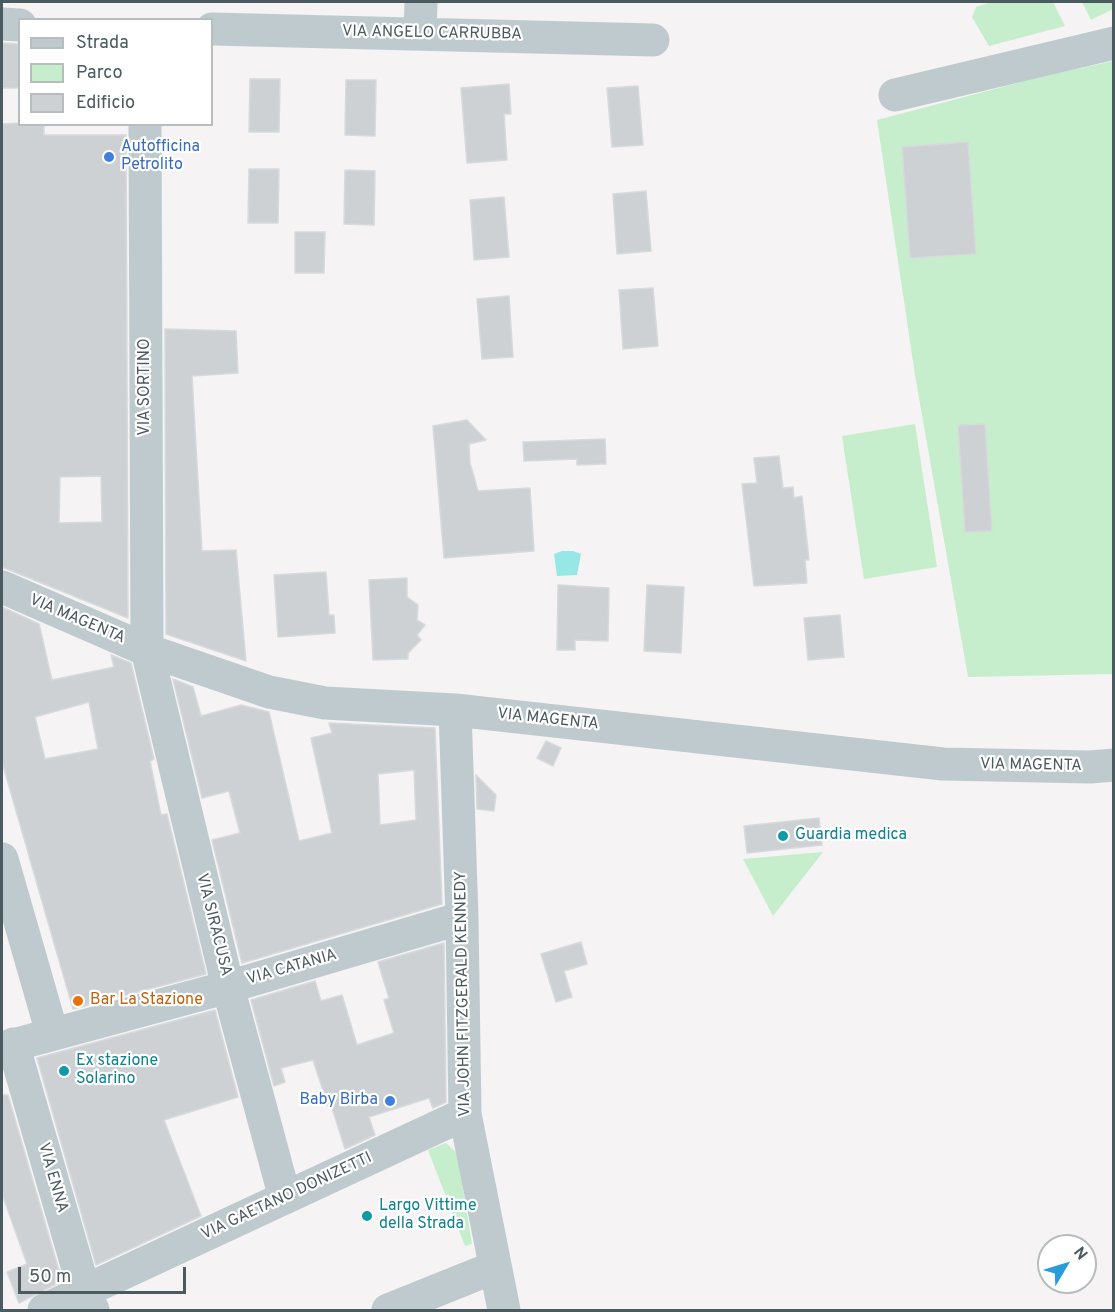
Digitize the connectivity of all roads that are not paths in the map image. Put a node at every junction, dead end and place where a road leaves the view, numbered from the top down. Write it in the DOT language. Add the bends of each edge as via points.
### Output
graph roads {
  1 [pos="421,2"];
  2 [pos="2,24"];
  3 [pos="18,25"];
  4 [pos="213,29"];
  5 [pos="420,34"];
  6 [pos="653,40"];
  7 [pos="1113,43"];
  8 [pos="895,95"];
  9 [pos="145,126"];
  10 [pos="2,587"];
  11 [pos="147,650"];
  12 [pos="455,710"];
  13 [pos="1113,765"];
  14 [pos="2,859"];
  15 [pos="462,918"];
  16 [pos="228,987"];
  17 [pos="52,1033"];
  18 [pos="8,1046"];
  19 [pos="465,1114"];
  20 [pos="285,1198"];
  21 [pos="495,1267"];
  22 [pos="89,1302"];
  23 [pos="44,1311"];
  24 [pos="388,1311"];
  25 [pos="504,1311"];
  1 -- 5 [label="street"];
  2 -- 3 [label="street"];
  4 -- 5 [label="street, VIA ANGELO CARRUBBA"];
  5 -- 6 [label="street, VIA ANGELO CARRUBBA"];
  7 -- 8 [label="street"];
  9 -- 11 [label="street, VIA SORTINO"];
  10 -- 11 [label="street, VIA MAGENTA"];
  11 -- 12 [label="street, VIA MAGENTA" via="280,694 325,702"];
  11 -- 16 [label="street, VIA SIRACUSA"];
  12 -- 13 [label="street, VIA MAGENTA" via="943,764"];
  12 -- 15 [label="street, VIA JOHN FITZGERALD KENNEDY"];
  14 -- 17 [label="street"];
  15 -- 16 [label="street, VIA CATANIA"];
  15 -- 19 [label="street, VIA JOHN FITZGERALD KENNEDY"];
  16 -- 17 [label="street, VIA CATANIA"];
  16 -- 20 [label="street, VIA SIRACUSA"];
  17 -- 18 [label="street, VIA CATANIA"];
  18 -- 22 [label="street, VIA ENNA"];
  19 -- 20 [label="street, VIA GAETANO DONIZETTI"];
  19 -- 21 [label="street, VIA JOHN FITZGERALD KENNEDY"];
  20 -- 22 [label="street, VIA GAETANO DONIZETTI"];
  21 -- 24 [label="street"];
  21 -- 25 [label="street, VIA JOHN FITZGERALD KENNEDY"];
  22 -- 23 [label="street, VIA GAETANO DONIZETTI"];
}
